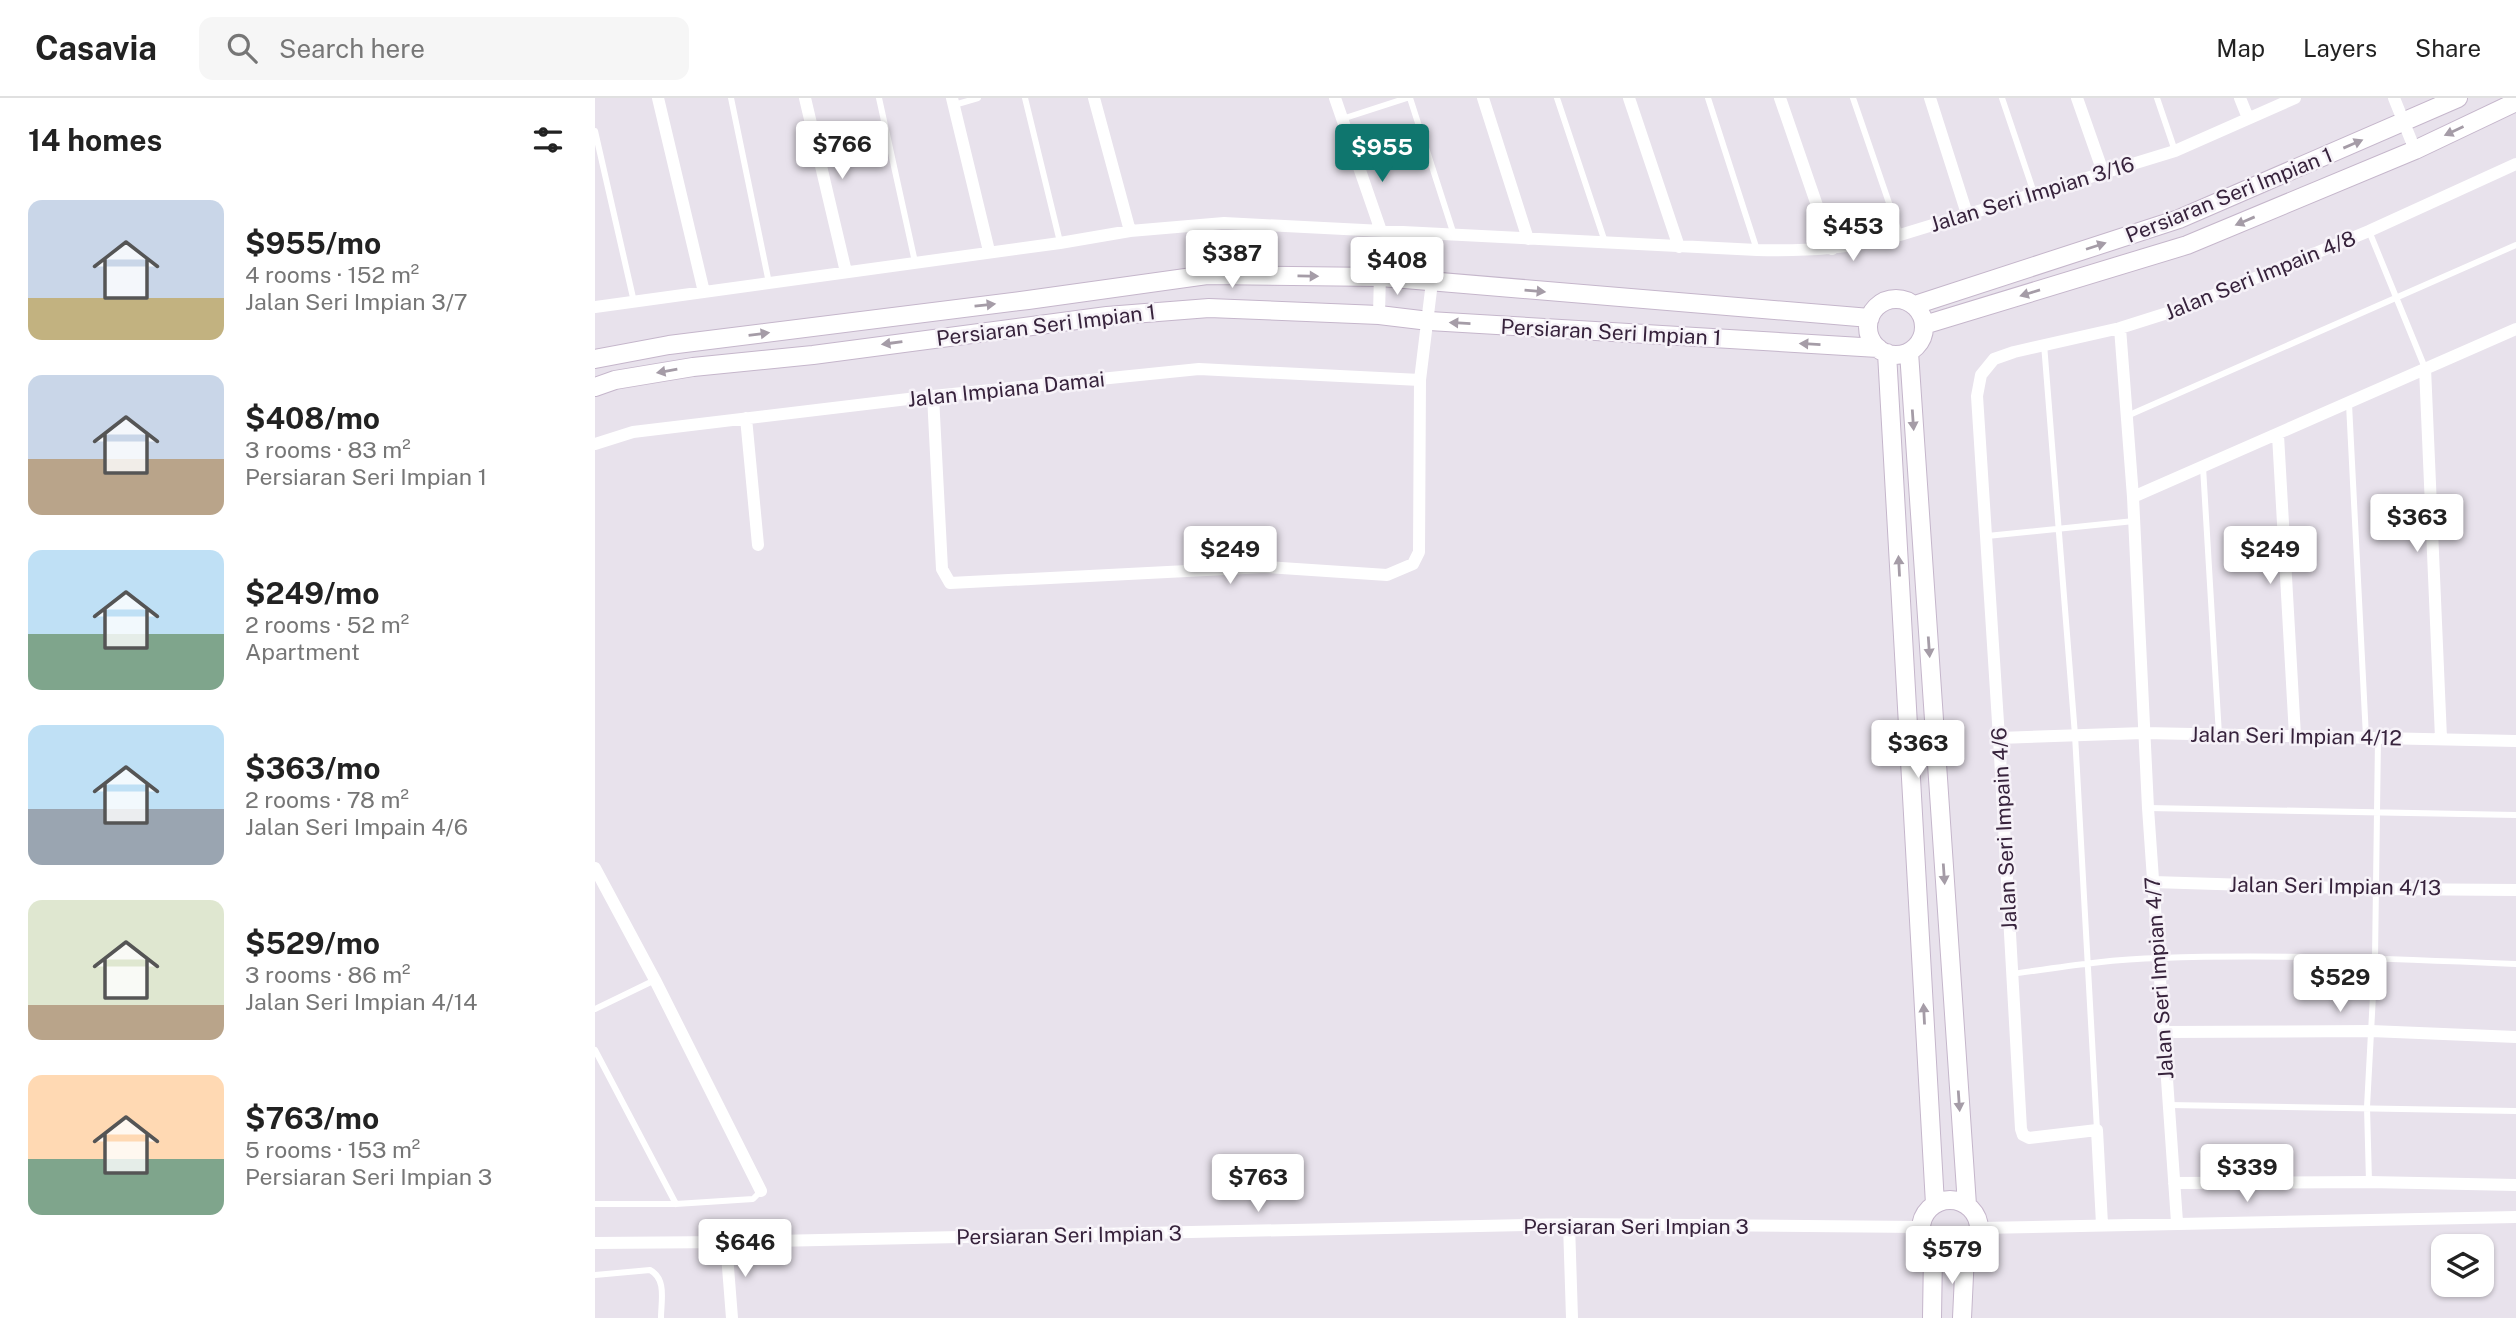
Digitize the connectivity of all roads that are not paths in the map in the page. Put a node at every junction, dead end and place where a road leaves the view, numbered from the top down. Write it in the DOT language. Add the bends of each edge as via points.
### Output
graph roads {
  1 [pos="658,98"];
  2 [pos="731,98"];
  3 [pos="805,98"];
  4 [pos="880,98"];
  5 [pos="978,98"];
  6 [pos="1025,98"];
  7 [pos="1094,98"];
  8 [pos="1335,98"];
  9 [pos="1408,98"];
  10 [pos="1483,98"];
  11 [pos="1557,98"];
  12 [pos="1629,98"];
  13 [pos="1708,98"];
  14 [pos="1780,98"];
  15 [pos="1853,98"];
  16 [pos="1930,98"];
  17 [pos="2002,98"];
  18 [pos="2077,98"];
  19 [pos="2157,98"];
  20 [pos="2240,98"];
  21 [pos="2295,98"];
  22 [pos="2394,98"];
  23 [pos="2458,98"];
  24 [pos="953,102"];
  25 [pos="2516,102"];
  26 [pos="2248,118"];
  27 [pos="1342,119"];
  28 [pos="2405,122"];
  29 [pos="595,131"];
  30 [pos="2415,150"];
  31 [pos="2175,151"];
  32 [pos="2516,164"];
  33 [pos="2103,172"];
  34 [pos="2034,193"];
  35 [pos="1967,214"];
  36 [pos="1130,231"];
  37 [pos="1381,231"];
  38 [pos="2369,231"];
  39 [pos="1454,234"];
  40 [pos="1900,235"];
  41 [pos="1528,239"];
  42 [pos="1060,243"];
  43 [pos="1605,244"];
  44 [pos="2516,245"];
  45 [pos="1679,247"];
  46 [pos="1832,249"];
  47 [pos="1757,250"];
  48 [pos="989,251"];
  49 [pos="915,262"];
  50 [pos="846,272"];
  51 [pos="1381,278"];
  52 [pos="1432,282"];
  53 [pos="769,283"];
  54 [pos="704,292"];
  55 [pos="2398,297"];
  56 [pos="634,302"];
  57 [pos="1915,305"];
  58 [pos="595,307"];
  59 [pos="1379,316"];
  60 [pos="1870,317"];
  61 [pos="1429,321"];
  62 [pos="1924,325"];
  63 [pos="2120,328"];
  64 [pos="2516,329"];
  65 [pos="2044,345"];
  66 [pos="1882,351"];
  67 [pos="1909,352"];
  68 [pos="595,359"];
  69 [pos="1994,359"];
  70 [pos="2425,368"];
  71 [pos="1420,380"];
  72 [pos="595,387"];
  73 [pos="933,396"];
  74 [pos="2349,404"];
  75 [pos="2127,416"];
  76 [pos="746,418"];
  77 [pos="2278,435"];
  78 [pos="595,444"];
  79 [pos="2203,467"];
  80 [pos="2133,497"];
  81 [pos="2134,521"];
  82 [pos="2060,527"];
  83 [pos="1987,536"];
  84 [pos="758,545"];
  85 [pos="2144,733"];
  86 [pos="2219,734"];
  87 [pos="2075,735"];
  88 [pos="2295,736"];
  89 [pos="2372,737"];
  90 [pos="2000,738"];
  91 [pos="2441,738"];
  92 [pos="2516,741"];
  93 [pos="2148,808"];
  94 [pos="2377,813"];
  95 [pos="2516,815"];
  96 [pos="595,868"];
  97 [pos="2153,882"];
  98 [pos="2376,888"];
  99 [pos="2516,890"];
  100 [pos="2158,958"];
  101 [pos="2375,958"];
  102 [pos="2088,964"];
  103 [pos="2516,964"];
  104 [pos="2012,974"];
  105 [pos="655,980"];
  106 [pos="595,1009"];
  107 [pos="2371,1031"];
  108 [pos="2163,1032"];
  109 [pos="2516,1037"];
  110 [pos="595,1049"];
  111 [pos="2167,1105"];
  112 [pos="2367,1107"];
  113 [pos="2516,1111"];
  114 [pos="2097,1130"];
  115 [pos="2369,1182"];
  116 [pos="2174,1183"];
  117 [pos="2516,1185"];
  118 [pos="761,1191"];
  119 [pos="595,1204"];
  120 [pos="676,1204"];
  121 [pos="1935,1204"];
  122 [pos="1966,1205"];
  123 [pos="2516,1217"];
  124 [pos="2177,1222"];
  125 [pos="1569,1224"];
  126 [pos="2102,1224"];
  127 [pos="1921,1227"];
  128 [pos="1980,1228"];
  129 [pos="595,1242"];
  130 [pos="726,1242"];
  131 [pos="1933,1253"];
  132 [pos="1965,1254"];
  133 [pos="595,1275"];
  134 [pos="661,1318"];
  135 [pos="732,1318"];
  136 [pos="1572,1318"];
  137 [pos="1932,1318"];
  138 [pos="1962,1318"];
  1 -- 54 [label="street"];
  2 -- 53 [label="lane"];
  3 -- 50 [label="street"];
  4 -- 49 [label="lane"];
  5 -- 24 [label="lane"];
  6 -- 42 [label="lane"];
  7 -- 36 [label="street"];
  8 -- 27 [label="street"];
  9 -- 27 [label="lane"];
  9 -- 39 [label="lane"];
  10 -- 41 [label="street"];
  11 -- 43 [label="lane"];
  12 -- 45 [label="street"];
  13 -- 47 [label="lane"];
  14 -- 46 [label="street"];
  15 -- 40 [label="lane"];
  16 -- 35 [label="street"];
  17 -- 34 [label="lane"];
  18 -- 33 [label="street"];
  19 -- 31 [label="lane"];
  20 -- 26 [label="street"];
  21 -- 26 [label="street, Jalan Seri Impian 3/16"];
  22 -- 28 [label="street"];
  23 -- 28 [label="street, Persiaran Seri Impian 1"];
  24 -- 48 [label="street"];
  25 -- 30 [label="street, one-way"];
  26 -- 31 [label="street, Jalan Seri Impian 3/16"];
  27 -- 37 [label="street"];
  28 -- 30 [label="street"];
  57 -- 28 [label="street, Persiaran Seri Impian 1, one-way" via="2179,219"];
  29 -- 56 [label="lane"];
  30 -- 62 [label="street, one-way" via="2187,245"];
  31 -- 33 [label="street, Jalan Seri Impian 3/16"];
  32 -- 38 [label="street, Jalan Seri Impain 4/8"];
  33 -- 34 [label="street, Jalan Seri Impian 3/16"];
  34 -- 35 [label="street, Jalan Seri Impian 3/16"];
  35 -- 40 [label="street, Jalan Seri Impian 3/16"];
  36 -- 37 [label="street, Jalan Seri Impian 3/16" via="1224,222"];
  36 -- 42 [label="street, Jalan Seri Impian 3/16"];
  37 -- 39 [label="street, Jalan Seri Impian 3/16"];
  37 -- 51 [label="street"];
  38 -- 55 [label="lane"];
  38 -- 63 [label="street, Jalan Seri Impain 4/8"];
  39 -- 41 [label="street, Jalan Seri Impian 3/16"];
  40 -- 46 [label="street, Jalan Seri Impian 3/16"];
  41 -- 43 [label="street, Jalan Seri Impian 3/16"];
  42 -- 48 [label="street, Jalan Seri Impian 3/16"];
  43 -- 45 [label="street, Jalan Seri Impian 3/16"];
  44 -- 55 [label="lane"];
  45 -- 47 [label="street, Jalan Seri Impian 3/16"];
  46 -- 47 [label="street, Jalan Seri Impian 3/16"];
  48 -- 49 [label="street, Jalan Seri Impian 3/16"];
  49 -- 50 [label="street, Jalan Seri Impian 3/16"];
  50 -- 53 [label="street, Jalan Seri Impian 3/16"];
  51 -- 52 [label="street, Persiaran Seri Impian 1"];
  51 -- 59 [label="street"];
  68 -- 51 [label="street, Persiaran Seri Impian 1, one-way" via="669,345 1207,275"];
  52 -- 60 [label="street, Persiaran Seri Impian 1, one-way"];
  52 -- 61 [label="street"];
  53 -- 54 [label="street, Jalan Seri Impian 3/16"];
  54 -- 56 [label="street, Jalan Seri Impian 3/16"];
  55 -- 70 [label="lane"];
  55 -- 75 [label="lane"];
  56 -- 58 [label="street, Jalan Seri Impian 3/16"];
  57 -- 60 [label="street" via="1894,298 1875,308"];
  57 -- 62 [label="street"];
  59 -- 61 [label="street, Persiaran Seri Impian 1"];
  59 -- 72 [label="street, Persiaran Seri Impian 1, one-way" via="1209,308 1107,316 693,367"];
  60 -- 66 [label="street" via="1871,339"];
  66 -- 61 [label="street, Persiaran Seri Impian 1, one-way"];
  61 -- 71 [label="street"];
  62 -- 67 [label="street" via="1923,335"];
  63 -- 65 [label="street, Jalan Seri Impain 4/8"];
  63 -- 75 [label="street, Jalan Seri Impian 4/7"];
  64 -- 70 [label="street"];
  65 -- 69 [label="street, Jalan Seri Impain 4/8"];
  65 -- 82 [label="lane"];
  66 -- 67 [label="street"];
  121 -- 66 [label="street, one-way"];
  67 -- 122 [label="street, one-way"];
  69 -- 83 [label="street, Jalan Seri Impain 4/6" via="1981,375 1976,396"];
  70 -- 74 [label="street"];
  70 -- 91 [label="street"];
  71 -- 73 [label="street, Jalan Impiana Damai" via="1199,369"];
  71 -- 73 [label="street" via="1419,552 1413,564 1387,575 1265,567 950,583 942,569"];
  73 -- 76 [label="street, Jalan Impiana Damai"];
  74 -- 77 [label="street"];
  74 -- 89 [label="lane"];
  75 -- 80 [label="street, Jalan Seri Impian 4/7"];
  76 -- 78 [label="street, Jalan Impiana Damai" via="633,432"];
  76 -- 84 [label="street"];
  77 -- 79 [label="street"];
  77 -- 88 [label="street"];
  79 -- 80 [label="street"];
  79 -- 86 [label="lane"];
  80 -- 81 [label="street, Jalan Seri Impian 4/7"];
  81 -- 82 [label="lane"];
  81 -- 85 [label="street, Jalan Seri Impian 4/7"];
  82 -- 83 [label="lane"];
  82 -- 87 [label="lane"];
  83 -- 90 [label="street, Jalan Seri Impain 4/6"];
  85 -- 86 [label="street, Jalan Seri Impian 4/12"];
  85 -- 87 [label="street, Jalan Seri Impian 4/12"];
  85 -- 93 [label="street, Jalan Seri Impian 4/7"];
  86 -- 88 [label="street, Jalan Seri Impian 4/12"];
  87 -- 90 [label="street, Jalan Seri Impian 4/12"];
  87 -- 102 [label="lane"];
  88 -- 89 [label="street, Jalan Seri Impian 4/12"];
  89 -- 91 [label="street, Jalan Seri Impian 4/12"];
  89 -- 94 [label="lane"];
  90 -- 104 [label="street, Jalan Seri Impain 4/6"];
  91 -- 92 [label="street, Jalan Seri Impian 4/12"];
  93 -- 94 [label="lane"];
  93 -- 97 [label="street, Jalan Seri Impian 4/7"];
  94 -- 95 [label="lane"];
  94 -- 98 [label="lane"];
  96 -- 105 [label="street"];
  97 -- 98 [label="street, Jalan Seri Impian 4/13"];
  97 -- 100 [label="street, Jalan Seri Impian 4/7"];
  98 -- 99 [label="street, Jalan Seri Impian 4/13"];
  98 -- 101 [label="lane"];
  100 -- 101 [label="lane"];
  100 -- 102 [label="lane"];
  100 -- 108 [label="street, Jalan Seri Impian 4/7"];
  101 -- 103 [label="lane"];
  101 -- 107 [label="lane"];
  102 -- 104 [label="lane"];
  102 -- 114 [label="lane"];
  104 -- 114 [label="street, Jalan Seri Impain 4/6" via="2023,1135"];
  105 -- 106 [label="lane"];
  105 -- 118 [label="street"];
  107 -- 108 [label="street"];
  107 -- 109 [label="street"];
  107 -- 112 [label="lane"];
  108 -- 111 [label="street, Jalan Seri Impian 4/7"];
  110 -- 120 [label="lane"];
  111 -- 112 [label="lane"];
  111 -- 116 [label="street, Jalan Seri Impian 4/7"];
  112 -- 113 [label="lane"];
  112 -- 115 [label="lane"];
  114 -- 126 [label="street"];
  115 -- 116 [label="street"];
  115 -- 117 [label="street"];
  116 -- 124 [label="street, Jalan Seri Impian 4/7"];
  118 -- 120 [label="lane" via="753,1199"];
  119 -- 120 [label="lane"];
  121 -- 122 [label="street" via="1956,1200"];
  121 -- 127 [label="street"];
  122 -- 128 [label="street"];
  123 -- 124 [label="street"];
  124 -- 126 [label="street"];
  125 -- 127 [label="street, Persiaran Seri Impian 3"];
  125 -- 130 [label="street, Persiaran Seri Impian 3"];
  125 -- 136 [label="street"];
  126 -- 128 [label="street"];
  127 -- 131 [label="street"];
  128 -- 132 [label="street" via="1976,1243"];
  129 -- 130 [label="street, Persiaran Seri Impian 3"];
  130 -- 135 [label="street"];
  131 -- 132 [label="street" via="1943,1258"];
  131 -- 137 [label="street"];
  132 -- 138 [label="street"];
  133 -- 134 [label="lane" via="650,1270 657,1274"];
}
